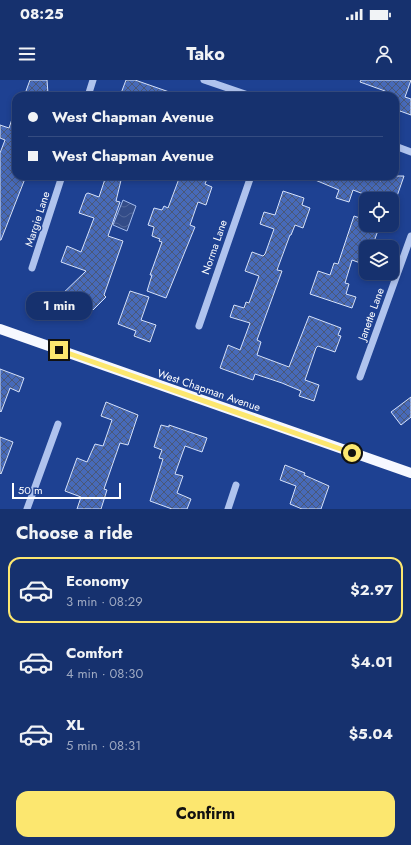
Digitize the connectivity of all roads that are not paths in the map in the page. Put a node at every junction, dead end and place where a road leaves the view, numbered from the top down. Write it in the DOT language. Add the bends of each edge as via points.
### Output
graph roads {
  1 [pos="93,80"];
  2 [pos="204,80"];
  3 [pos="89,92"];
  4 [pos="239,92"];
  5 [pos="399,148"];
  6 [pos="411,152"];
  7 [pos="61,180"];
  8 [pos="250,180"];
  9 [pos="411,236"];
  10 [pos="32,268"];
  11 [pos="199,326"];
  12 [pos="0,329"];
  13 [pos="360,377"];
  14 [pos="58,424"];
  15 [pos="411,473"];
  16 [pos="236,485"];
  17 [pos="27,509"];
  18 [pos="228,509"];
  1 -- 3 [label="street"];
  2 -- 4 [label="street"];
  5 -- 6 [label="street"];
  7 -- 10 [label="street, Margie Lane"];
  8 -- 11 [label="street, Norma Lane"];
  9 -- 13 [label="street, Janette Lane"];
  12 -- 15 [label="main road, West Chapman Avenue"];
  14 -- 17 [label="street"];
  16 -- 18 [label="street"];
}
